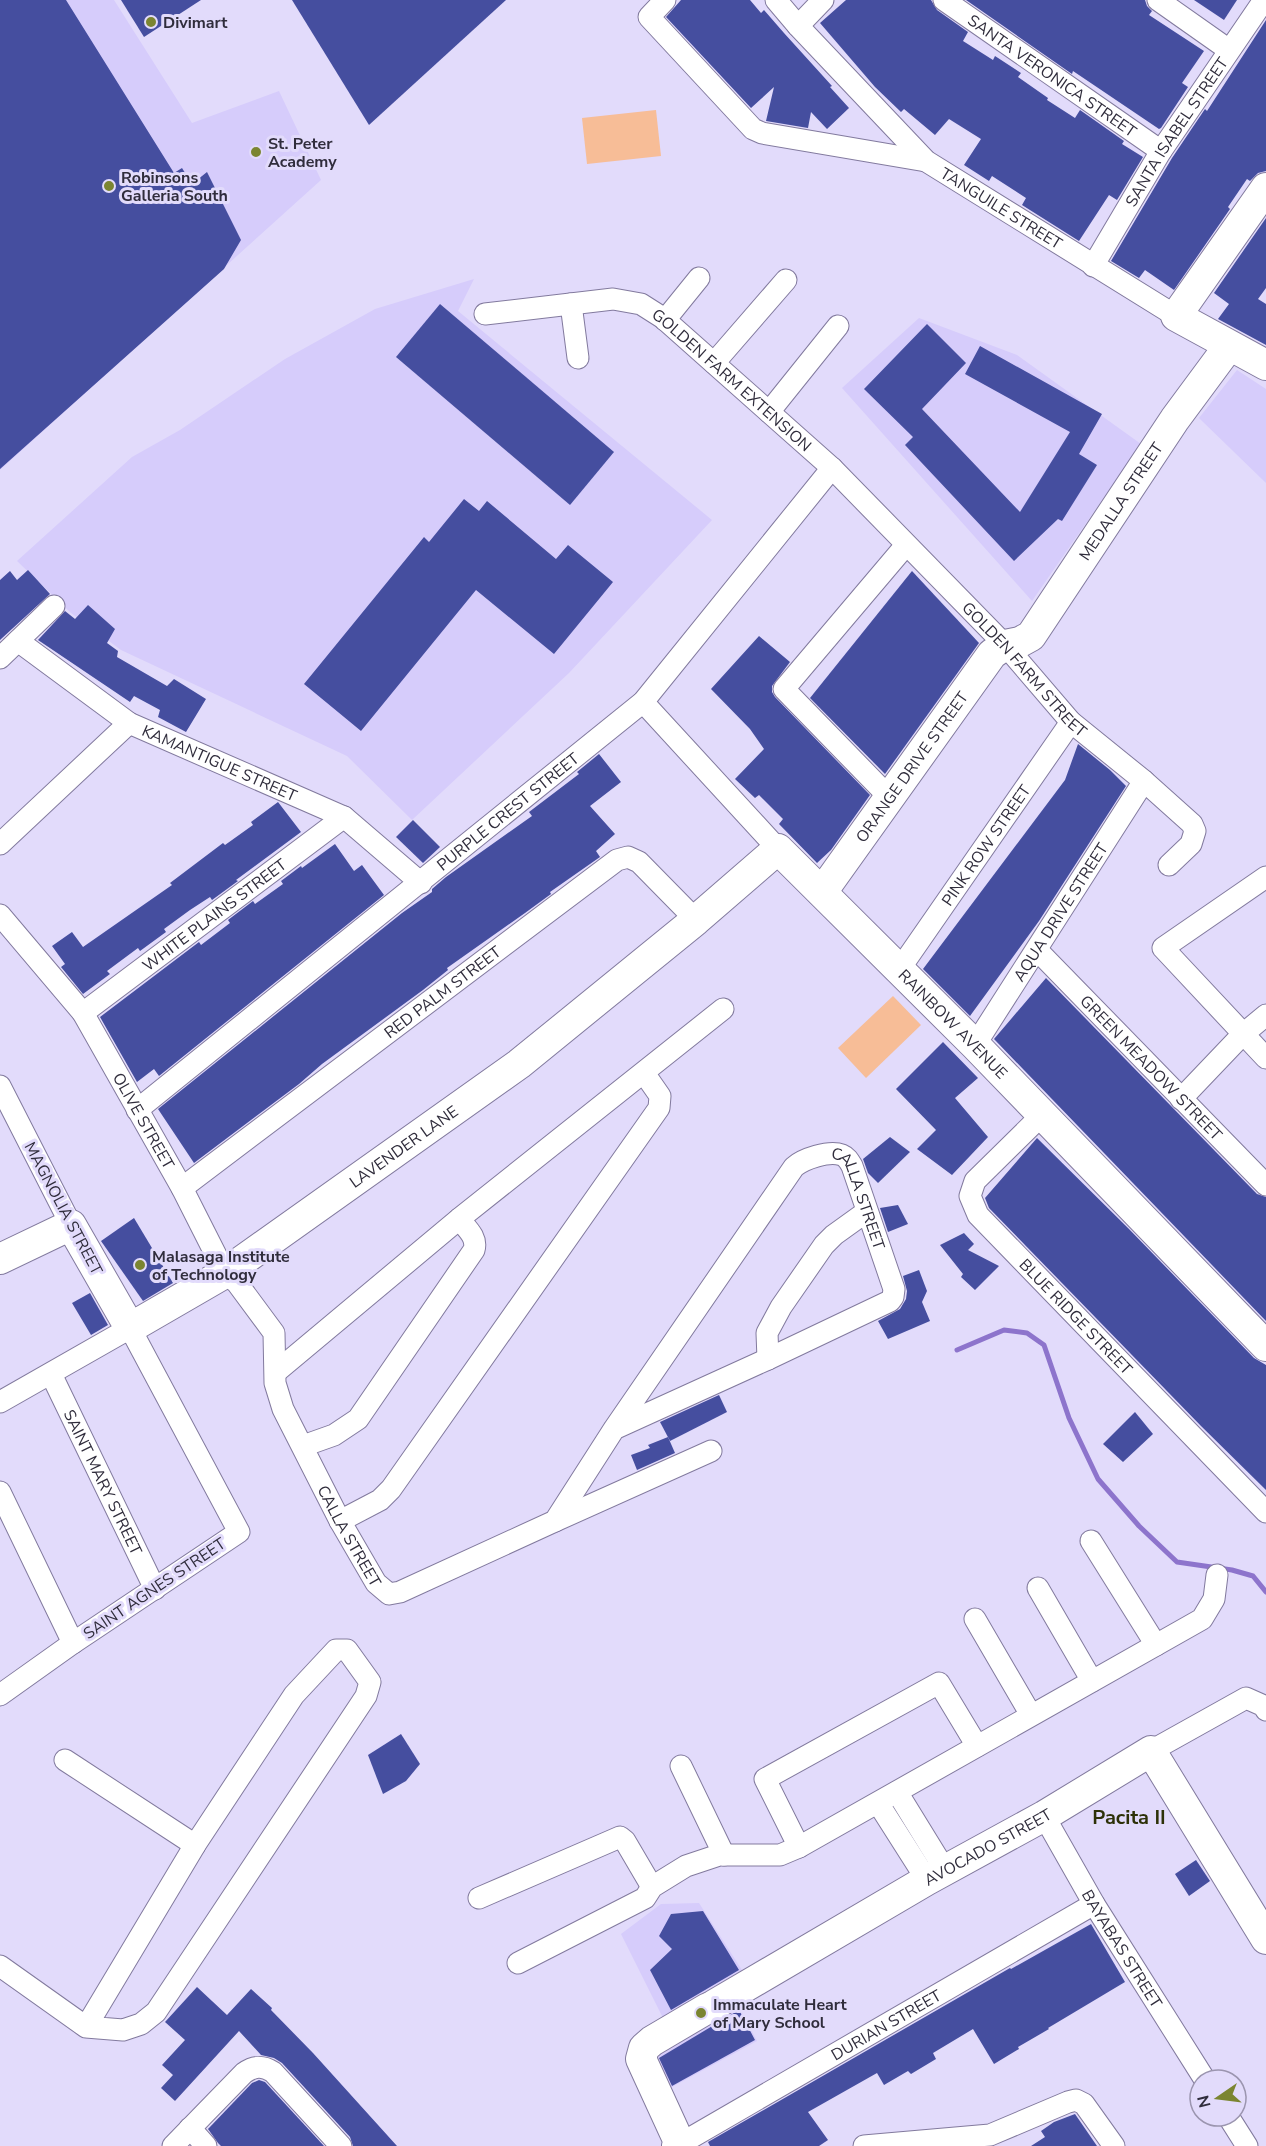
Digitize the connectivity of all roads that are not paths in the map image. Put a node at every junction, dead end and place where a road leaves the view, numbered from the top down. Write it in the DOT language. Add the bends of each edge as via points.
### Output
graph roads {
  1 [pos="665,0"];
  2 [pos="776,0"];
  3 [pos="823,0"];
  4 [pos="944,0"];
  5 [pos="1158,0"];
  6 [pos="1264,0"];
  7 [pos="798,26"];
  8 [pos="1229,50"];
  9 [pos="1161,151"];
  10 [pos="926,161"];
  11 [pos="1266,188"];
  12 [pos="1093,266"];
  13 [pos="699,278"];
  14 [pos="786,280"];
  15 [pos="571,304"];
  16 [pos="484,314"];
  17 [pos="1176,316"];
  18 [pos="665,320"];
  19 [pos="838,326"];
  20 [pos="1229,346"];
  21 [pos="578,358"];
  22 [pos="714,363"];
  23 [pos="1266,365"];
  24 [pos="769,412"];
  25 [pos="832,468"];
  26 [pos="906,545"];
  27 [pos="54,606"];
  28 [pos="18,641"];
  29 [pos="1005,645"];
  30 [pos="0,658"];
  31 [pos="643,702"];
  32 [pos="1071,722"];
  33 [pos="129,723"];
  34 [pos="1144,781"];
  35 [pos="890,798"];
  36 [pos="344,817"];
  37 [pos="0,844"];
  38 [pos="778,849"];
  39 [pos="1169,865"];
  40 [pos="1266,877"];
  41 [pos="421,883"];
  42 [pos="822,892"];
  43 [pos="0,915"];
  44 [pos="696,921"];
  45 [pos="1036,950"];
  46 [pos="899,970"];
  47 [pos="723,1009"];
  48 [pos="83,1013"];
  49 [pos="1266,1015"];
  50 [pos="1242,1035"];
  51 [pos="975,1045"];
  52 [pos="1266,1058"];
  53 [pos="644,1073"];
  54 [pos="0,1086"];
  55 [pos="1181,1099"];
  56 [pos="137,1110"];
  57 [pos="1042,1114"];
  58 [pos="1266,1185"];
  59 [pos="182,1188"];
  60 [pos="866,1212"];
  61 [pos="459,1220"];
  62 [pos="71,1225"];
  63 [pos="0,1259"];
  64 [pos="225,1273"];
  65 [pos="130,1328"];
  66 [pos="274,1334"];
  67 [pos="1266,1346"];
  68 [pos="768,1359"];
  69 [pos="276,1372"];
  70 [pos="51,1374"];
  71 [pos="0,1402"];
  72 [pos="614,1429"];
  73 [pos="303,1446"];
  74 [pos="711,1451"];
  75 [pos="0,1492"];
  76 [pos="1266,1512"];
  77 [pos="340,1521"];
  78 [pos="555,1521"];
  79 [pos="1091,1541"];
  80 [pos="1217,1575"];
  81 [pos="1038,1588"];
  82 [pos="155,1589"];
  83 [pos="975,1619"];
  84 [pos="73,1643"];
  85 [pos="1156,1645"];
  86 [pos="1092,1681"];
  87 [pos="0,1695"];
  88 [pos="1265,1708"];
  89 [pos="1031,1715"];
  90 [pos="977,1746"];
  91 [pos="1151,1750"];
  92 [pos="64,1760"];
  93 [pos="681,1766"];
  94 [pos="897,1792"];
  95 [pos="878,1803"];
  96 [pos="1044,1816"];
  97 [pos="195,1845"];
  98 [pos="799,1847"];
  99 [pos="724,1855"];
  100 [pos="936,1876"];
  101 [pos="652,1887"];
  102 [pos="479,1898"];
  103 [pos="1094,1904"];
  104 [pos="1266,1940"];
  105 [pos="518,1963"];
  106 [pos="0,1966"];
  107 [pos="86,2027"];
  108 [pos="1197,2068"];
  109 [pos="190,2128"];
  110 [pos="1236,2128"];
  111 [pos="994,2141"];
  112 [pos="679,2145"];
  113 [pos="874,2145"];
  114 [pos="173,2146"];
  115 [pos="206,2146"];
  116 [pos="341,2146"];
  117 [pos="1114,2146"];
  118 [pos="1247,2146"];
  1 -- 10 [label="street" via="649,16 753,129"];
  2 -- 7 [label="street, TANGUILE STREET"];
  3 -- 7 [label="street"];
  4 -- 9 [label="street, SANTA VERONICA STREET"];
  5 -- 8 [label="street"];
  6 -- 8 [label="street, SANTA ISABEL STREET"];
  7 -- 10 [label="street, TANGUILE STREET"];
  8 -- 9 [label="street, SANTA ISABEL STREET"];
  9 -- 12 [label="street, SANTA ISABEL STREET"];
  10 -- 12 [label="street, TANGUILE STREET"];
  11 -- 17 [label="street"];
  12 -- 17 [label="street, TANGUILE STREET"];
  13 -- 18 [label="street"];
  14 -- 22 [label="street"];
  15 -- 16 [label="street, GOLDEN FARM EXTENSION"];
  15 -- 18 [label="street, GOLDEN FARM EXTENSION" via="613,299 641,304"];
  15 -- 21 [label="street"];
  17 -- 20 [label="street, TANGUILE STREET"];
  18 -- 22 [label="street, GOLDEN FARM EXTENSION"];
  19 -- 24 [label="street"];
  20 -- 23 [label="street, TANGUILE STREET"];
  20 -- 29 [label="street, MEDALLA STREET" via="1175,419 1031,636"];
  22 -- 24 [label="street, GOLDEN FARM EXTENSION"];
  24 -- 25 [label="street, GOLDEN FARM EXTENSION"];
  25 -- 26 [label="street, GOLDEN FARM STREET"];
  25 -- 31 [label="street, PURPLE CREST STREET"];
  26 -- 29 [label="street, GOLDEN FARM STREET"];
  26 -- 35 [label="street" via="784,689"];
  27 -- 28 [label="street"];
  28 -- 30 [label="street"];
  28 -- 33 [label="street, KAMANTIGUE STREET"];
  29 -- 32 [label="street, GOLDEN FARM STREET"];
  29 -- 35 [label="street, ORANGE DRIVE STREET" via="992,654"];
  31 -- 38 [label="street, RAINBOW AVENUE"];
  31 -- 41 [label="street, PURPLE CREST STREET"];
  32 -- 34 [label="street, GOLDEN FARM STREET"];
  32 -- 46 [label="street, PINK ROW STREET"];
  33 -- 36 [label="street, KAMANTIGUE STREET"];
  33 -- 37 [label="street"];
  34 -- 39 [label="street, GOLDEN FARM STREET" via="1195,831 1191,844"];
  34 -- 45 [label="street, AQUA DRIVE STREET"];
  35 -- 42 [label="street, ORANGE DRIVE STREET"];
  36 -- 41 [label="street, KAMANTIGUE STREET"];
  36 -- 48 [label="street, WHITE PLAINS STREET"];
  38 -- 42 [label="street, RAINBOW AVENUE"];
  38 -- 44 [label="street, LAVENDER LANE"];
  40 -- 50 [label="street" via="1163,948"];
  41 -- 56 [label="street, PURPLE CREST STREET"];
  42 -- 46 [label="street, RAINBOW AVENUE"];
  43 -- 48 [label="street, OLIVE STREET"];
  44 -- 59 [label="street, RED PALM STREET" via="639,862 628,857 617,860"];
  44 -- 64 [label="street, LAVENDER LANE" via="519,1064"];
  45 -- 51 [label="street, AQUA DRIVE STREET"];
  45 -- 55 [label="street, GREEN MEADOW STREET"];
  46 -- 51 [label="street, RAINBOW AVENUE"];
  47 -- 53 [label="street"];
  48 -- 56 [label="street, OLIVE STREET"];
  49 -- 50 [label="street"];
  50 -- 52 [label="street"];
  50 -- 55 [label="street"];
  51 -- 57 [label="street, RAINBOW AVENUE"];
  53 -- 61 [label="street"];
  53 -- 77 [label="street" via="660,1096 659,1108 391,1489 380,1500"];
  54 -- 62 [label="street, MAGNOLIA STREET"];
  55 -- 58 [label="street, GREEN MEADOW STREET"];
  56 -- 59 [label="street, OLIVE STREET"];
  57 -- 67 [label="street, RAINBOW AVENUE"];
  57 -- 76 [label="street, BLUE RIDGE STREET" via="975,1181 970,1196 978,1215"];
  59 -- 64 [label="street, OLIVE STREET"];
  60 -- 68 [label="street" via="834,1234 787,1298 767,1333"];
  60 -- 68 [label="street, CALLA STREET" via="894,1289 893,1297 886,1304"];
  60 -- 72 [label="street, CALLA STREET" via="847,1158 838,1154 801,1161 794,1167"];
  61 -- 69 [label="street"];
  61 -- 73 [label="street" via="474,1238 474,1250 372,1400 346,1429"];
  62 -- 63 [label="street"];
  62 -- 65 [label="street, MAGNOLIA STREET"];
  64 -- 65 [label="street, LAVENDER LANE"];
  64 -- 66 [label="street, OLIVE STREET" via="237,1283"];
  65 -- 70 [label="street, LAVENDER LANE"];
  65 -- 82 [label="street, SAINT AGNES STREET" via="239,1532"];
  66 -- 69 [label="street, CALLA STREET"];
  68 -- 72 [label="street, CALLA STREET"];
  69 -- 73 [label="street, CALLA STREET" via="278,1395"];
  70 -- 71 [label="street, LAVENDER LANE"];
  70 -- 82 [label="street, SAINT MARY STREET"];
  72 -- 78 [label="street, CALLA STREET"];
  73 -- 77 [label="street, CALLA STREET"];
  74 -- 78 [label="street"];
  75 -- 84 [label="street"];
  77 -- 78 [label="street, CALLA STREET" via="376,1582 392,1594"];
  79 -- 85 [label="street"];
  80 -- 85 [label="street" via="1214,1599 1202,1620"];
  81 -- 86 [label="street"];
  82 -- 84 [label="street, SAINT AGNES STREET"];
  83 -- 89 [label="street"];
  84 -- 87 [label="street, SAINT AGNES STREET"];
  85 -- 86 [label="street"];
  86 -- 89 [label="street"];
  88 -- 91 [label="street, AVOCADO STREET" via="1246,1698"];
  89 -- 90 [label="street"];
  90 -- 94 [label="street"];
  90 -- 98 [label="street" via="939,1683 765,1779"];
  91 -- 96 [label="street, AVOCADO STREET"];
  91 -- 104 [label="street"];
  92 -- 97 [label="street"];
  93 -- 99 [label="street"];
  94 -- 95 [label="street"];
  94 -- 100 [label="street"];
  95 -- 98 [label="street"];
  95 -- 100 [label="street"];
  96 -- 100 [label="street, AVOCADO STREET"];
  96 -- 103 [label="street, BAYABAS STREET"];
  97 -- 107 [label="street"];
  97 -- 107 [label="street" via="294,1695 336,1650 347,1650 370,1682 366,1696 156,2012 141,2024 123,2030"];
  98 -- 99 [label="street" via="780,1855"];
  99 -- 101 [label="street" via="686,1866"];
  100 -- 112 [label="street, AVOCADO STREET" via="644,2048 641,2059"];
  101 -- 102 [label="street" via="620,1837"];
  101 -- 105 [label="street" via="645,1898"];
  103 -- 108 [label="street, BAYABAS STREET"];
  103 -- 112 [label="street, DURIAN STREET"];
  106 -- 107 [label="street"];
  109 -- 114 [label="street"];
  109 -- 115 [label="street"];
  109 -- 116 [label="street" via="244,2073 258,2067 273,2072"];
  110 -- 118 [label="street"];
  111 -- 113 [label="street"];
  111 -- 117 [label="street" via="1077,2100"];
}
